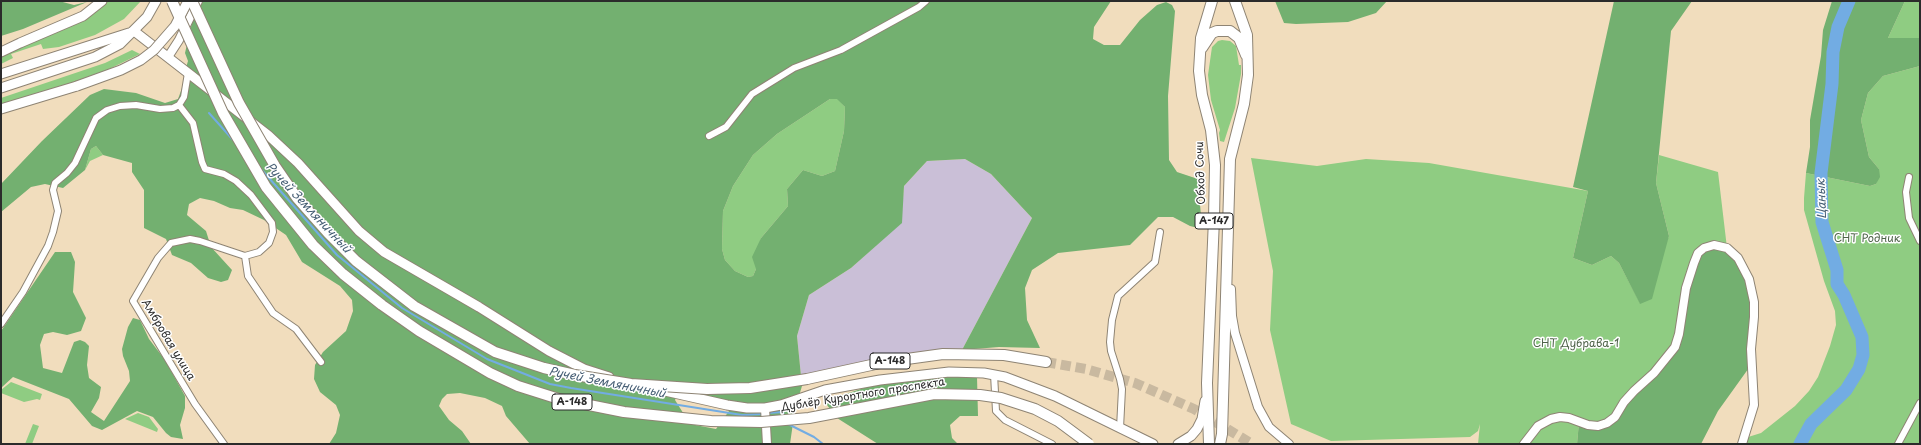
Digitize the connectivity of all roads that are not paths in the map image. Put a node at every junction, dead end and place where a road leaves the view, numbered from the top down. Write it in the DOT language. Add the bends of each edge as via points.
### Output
graph roads {
  1 [pos="102,1"];
  2 [pos="156,1"];
  3 [pos="172,1"];
  4 [pos="188,1"];
  5 [pos="192,1"];
  6 [pos="198,1"];
  7 [pos="926,1"];
  8 [pos="1212,1"];
  9 [pos="1235,1"];
  10 [pos="134,31"];
  11 [pos="3,50"];
  12 [pos="1200,53"];
  13 [pos="168,57"];
  14 [pos="1248,60"];
  15 [pos="188,73"];
  16 [pos="1,74"];
  17 [pos="1,88"];
  18 [pos="179,105"];
  19 [pos="1,109"];
  20 [pos="709,136"];
  21 [pos="1909,177"];
  22 [pos="1160,232"];
  23 [pos="1920,241"];
  24 [pos="1226,254"];
  25 [pos="245,256"];
  26 [pos="1,324"];
  27 [pos="321,362"];
  28 [pos="1046,362"];
  29 [pos="994,374"];
  30 [pos="1207,383"];
  31 [pos="1920,403"];
  32 [pos="766,408"];
  33 [pos="1120,428"];
  34 [pos="1222,441"];
  35 [pos="224,444"];
  36 [pos="768,444"];
  37 [pos="1052,444"];
  38 [pos="1089,444"];
  39 [pos="1154,444"];
  40 [pos="1178,444"];
  41 [pos="1209,444"];
  42 [pos="1289,444"];
  43 [pos="1524,444"];
  44 [pos="1742,444"];
  45 [pos="1898,444"];
  1 -- 11 [label="main road" via="78,19"];
  2 -- 10 [label="main road" via="147,17"];
  3 -- 38 [label="main road, Дублёр Курортного проспекта / А-148, bridge" via="223,113 266,187 313,245 343,274 418,331 490,373 518,386 584,404 624,412 711,422 793,419 934,394 980,395 1001,398 1035,409 1058,421"];
  4 -- 19 [label="main road, bridge" via="175,26 154,50 141,60 77,86"];
  5 -- 28 [label="main road, А-148, bridge" via="239,102 275,166 297,198 356,261 393,291 419,310 496,352 537,367 575,375 630,384 707,389 750,388 886,362 943,354 1004,355"];
  6 -- 13 [label="street"];
  7 -- 20 [label="street" via="841,50 794,68 764,86 752,94 726,126"];
  8 -- 12 [label="main road, Обход Сочи / А-147" via="1201,38"];
  9 -- 14 [label="main road, А-147" via="1247,35"];
  10 -- 13 [label="main road"];
  10 -- 16 [label="main road"];
  10 -- 17 [label="main road" via="120,44 95,57"];
  12 -- 14 [label="main road, А-147" via="1212,33 1230,31 1239,38"];
  12 -- 30 [label="main road, Обход Сочи / А-147" via="1200,84 1211,130 1215,165"];
  13 -- 15 [label="main road"];
  14 -- 24 [label="main road, А-147" via="1244,104 1230,159"];
  15 -- 18 [label="street" via="184,97"];
  15 -- 32 [label="main road" via="268,135 298,163 359,231 384,252 473,303 549,351 584,368 632,383 727,405"];
  18 -- 25 [label="street" via="193,123 205,169 224,174 236,181 251,195 272,223 273,232 269,243 259,252"];
  18 -- 26 [label="street" via="167,110 136,105 120,106 107,110 96,118 75,163 55,183 53,190 58,211 48,246 23,292"];
  21 -- 23 [label="street" via="1906,192 1909,218"];
  22 -- 33 [label="street" via="1155,262 1118,296 1112,320 1111,351 1120,379 1122,405"];
  24 -- 34 [label="main road, А-147"];
  24 -- 42 [label="street, А-147" via="1230,270 1233,326 1252,389 1269,427"];
  25 -- 27 [label="street" via="248,276 273,313 296,329"];
  25 -- 35 [label="street, Амбровая улица" via="190,239 171,243 158,258 133,301 194,404"];
  29 -- 32 [label="main road" via="949,372 880,380 825,390"];
  29 -- 33 [label="main road" via="1055,396"];
  29 -- 37 [label="street" via="996,411 1005,420"];
  30 -- 40 [label="main road, А-147" via="1202,419 1192,436"];
  30 -- 41 [label="main road, Обход Сочи / А-147"];
  31 -- 45 [label="street"];
  32 -- 36 [label="street"];
  33 -- 39 [label="main road"];
  43 -- 44 [label="street" via="1538,426 1551,419 1569,418 1598,426 1615,417 1634,390 1654,373 1674,347 1694,263 1698,253 1714,245 1726,248 1738,258 1749,279 1754,302 1751,349 1754,405"];
}
